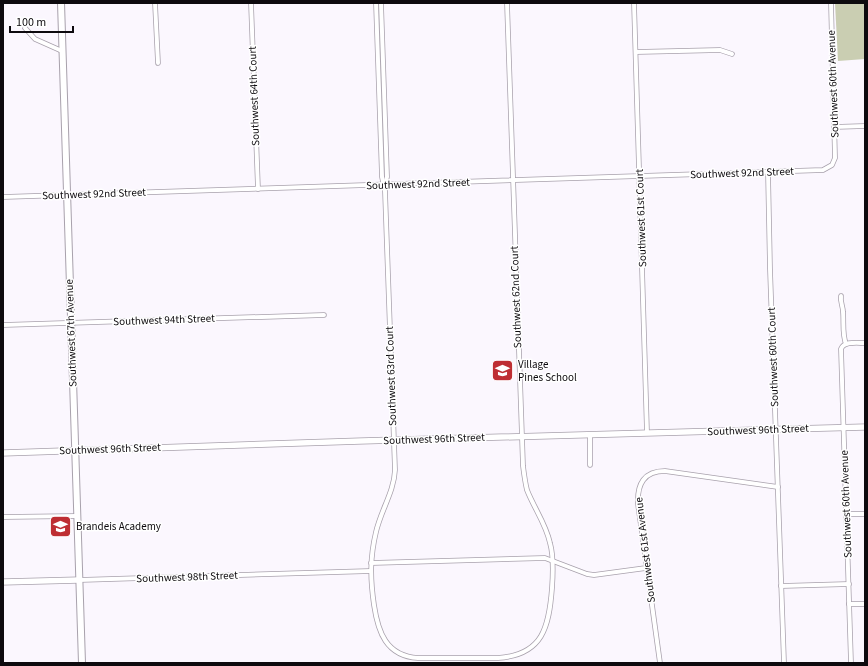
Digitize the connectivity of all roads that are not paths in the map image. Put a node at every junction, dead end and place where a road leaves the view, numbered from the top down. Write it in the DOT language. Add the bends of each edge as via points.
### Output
graph roads {
  1 [pos="61,3"];
  2 [pos="156,3"];
  3 [pos="251,3"];
  4 [pos="376,3"];
  5 [pos="381,3"];
  6 [pos="506,3"];
  7 [pos="634,3"];
  8 [pos="830,3"];
  9 [pos="25,28"];
  10 [pos="377,34"];
  11 [pos="382,34"];
  12 [pos="62,51"];
  13 [pos="636,52"];
  14 [pos="732,54"];
  15 [pos="158,63"];
  16 [pos="381,82"];
  17 [pos="865,126"];
  18 [pos="834,127"];
  19 [pos="386,131"];
  20 [pos="380,132"];
  21 [pos="832,164"];
  22 [pos="768,172"];
  23 [pos="640,176"];
  24 [pos="512,180"];
  25 [pos="384,185"];
  26 [pos="258,189"];
  27 [pos="66,195"];
  28 [pos="3,197"];
  29 [pos="841,296"];
  30 [pos="324,315"];
  31 [pos="71,323"];
  32 [pos="3,325"];
  33 [pos="865,343"];
  34 [pos="844,345"];
  35 [pos="844,427"];
  36 [pos="865,427"];
  37 [pos="776,429"];
  38 [pos="647,433"];
  39 [pos="590,435"];
  40 [pos="521,437"];
  41 [pos="394,441"];
  42 [pos="75,450"];
  43 [pos="3,453"];
  44 [pos="590,466"];
  45 [pos="778,487"];
  46 [pos="846,514"];
  47 [pos="865,514"];
  48 [pos="77,516"];
  49 [pos="3,517"];
  50 [pos="552,560"];
  51 [pos="371,563"];
  52 [pos="646,568"];
  53 [pos="371,571"];
  54 [pos="79,580"];
  55 [pos="3,582"];
  56 [pos="849,584"];
  57 [pos="781,586"];
  58 [pos="849,604"];
  59 [pos="865,604"];
  60 [pos="397,652"];
  61 [pos="82,663"];
  62 [pos="660,663"];
  63 [pos="784,663"];
  64 [pos="851,663"];
  1 -- 12 [label="main road, Southwest 67th Avenue"];
  2 -- 15 [label="street"];
  3 -- 26 [label="street, Southwest 64th Court"];
  4 -- 10 [label="street, Southwest 63rd Court"];
  5 -- 11 [label="street, Southwest 63rd Court"];
  6 -- 24 [label="street, Southwest 62nd Court"];
  7 -- 13 [label="street, Southwest 61st Court"];
  8 -- 18 [label="street, Southwest 60th Avenue"];
  9 -- 12 [label="street" via="35,40"];
  10 -- 11 [label="street"];
  10 -- 16 [label="street, Southwest 63rd Court"];
  11 -- 16 [label="street, Southwest 63rd Court"];
  12 -- 27 [label="main road, Southwest 67th Avenue"];
  13 -- 14 [label="street" via="720,50"];
  13 -- 23 [label="street, Southwest 61st Court"];
  16 -- 19 [label="street, Southwest 63rd Court"];
  16 -- 20 [label="street, Southwest 63rd Court"];
  17 -- 18 [label="street"];
  18 -- 21 [label="street, Southwest 60th Avenue" via="835,158"];
  19 -- 20 [label="street"];
  19 -- 25 [label="street, Southwest 63rd Court" via="387,176"];
  20 -- 25 [label="street, Southwest 63rd Court"];
  21 -- 22 [label="street, Southwest 92nd Street" via="826,169 819,170"];
  22 -- 23 [label="street, Southwest 92nd Street"];
  22 -- 37 [label="street, Southwest 60th Court"];
  23 -- 24 [label="street, Southwest 92nd Street"];
  23 -- 38 [label="street, Southwest 61st Court"];
  24 -- 25 [label="street, Southwest 92nd Street"];
  24 -- 40 [label="street, Southwest 62nd Court"];
  25 -- 26 [label="street, Southwest 92nd Street"];
  25 -- 41 [label="street, Southwest 63rd Court"];
  26 -- 27 [label="street, Southwest 92nd Street"];
  27 -- 28 [label="street, Southwest 92nd Street"];
  27 -- 31 [label="main road, Southwest 67th Avenue"];
  29 -- 34 [label="street, Southwest 60th Avenue"];
  30 -- 31 [label="street, Southwest 94th Street"];
  31 -- 32 [label="street, Southwest 94th Street"];
  31 -- 42 [label="main road, Southwest 67th Avenue"];
  33 -- 34 [label="street"];
  34 -- 35 [label="street, Southwest 60th Avenue" via="841,349"];
  35 -- 36 [label="street, Southwest 96th Street"];
  35 -- 37 [label="street, Southwest 96th Street"];
  35 -- 46 [label="street, Southwest 60th Avenue"];
  37 -- 38 [label="street, Southwest 96th Street"];
  37 -- 45 [label="street, Southwest 60th Court"];
  38 -- 39 [label="street, Southwest 96th Street"];
  39 -- 40 [label="street, Southwest 96th Street"];
  39 -- 44 [label="street"];
  40 -- 41 [label="street, Southwest 96th Street"];
  40 -- 50 [label="street, Southwest 62nd Court" via="526,487 551,544"];
  41 -- 42 [label="street, Southwest 96th Street"];
  41 -- 51 [label="street, Southwest 63rd Court" via="394,480 378,526"];
  42 -- 43 [label="street, Southwest 96th Street"];
  42 -- 48 [label="main road, Southwest 67th Avenue"];
  45 -- 52 [label="street, Southwest 61st Avenue" via="665,471 649,475 638,491"];
  45 -- 57 [label="street, Southwest 60th Court"];
  46 -- 47 [label="street"];
  46 -- 56 [label="street, Southwest 60th Avenue"];
  48 -- 49 [label="street"];
  48 -- 54 [label="main road, Southwest 67th Avenue"];
  50 -- 51 [label="street" via="545,558"];
  50 -- 52 [label="street" via="590,575"];
  50 -- 60 [label="street, Southwest 62nd Court" via="548,619 539,640 527,651 498,658 410,658"];
  51 -- 53 [label="street, Southwest 63rd Court"];
  52 -- 62 [label="street, Southwest 61st Avenue"];
  53 -- 54 [label="street, Southwest 98th Street"];
  53 -- 60 [label="street, Southwest 63rd Court" via="379,630 386,642"];
  54 -- 55 [label="street, Southwest 98th Street"];
  54 -- 61 [label="main road, Southwest 67th Avenue"];
  56 -- 57 [label="street"];
  56 -- 58 [label="street, Southwest 60th Avenue"];
  57 -- 63 [label="street, Southwest 60th Court"];
  58 -- 59 [label="street"];
  58 -- 64 [label="street, Southwest 60th Avenue"];
}
